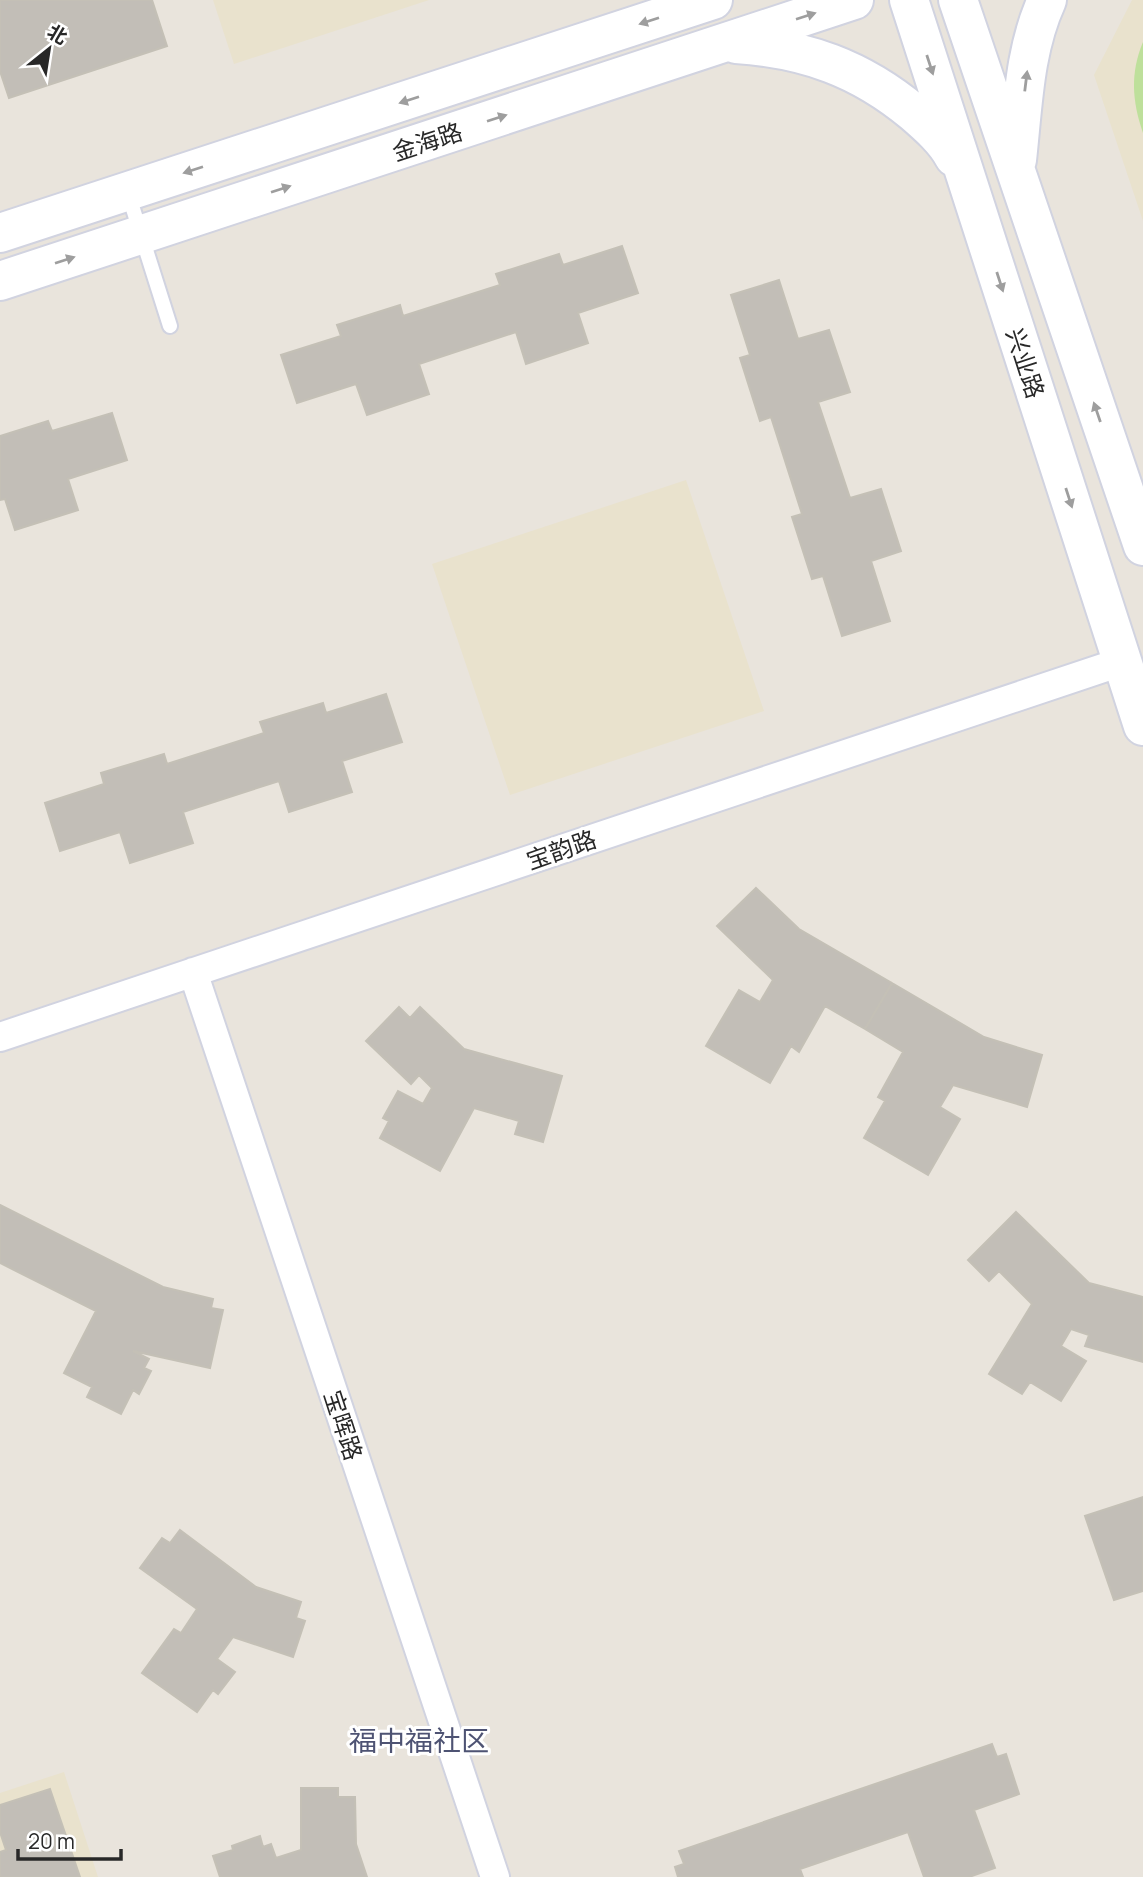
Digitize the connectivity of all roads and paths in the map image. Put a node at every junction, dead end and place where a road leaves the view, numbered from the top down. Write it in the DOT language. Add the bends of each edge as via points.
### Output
graph roads {
  1 [pos="854,0"];
  2 [pos="909,0"];
  3 [pos="958,0"];
  4 [pos="1047,0"];
  5 [pos="699,3"];
  6 [pos="723,43"];
  7 [pos="1016,173"];
  8 [pos="969,187"];
  9 [pos="128,191"];
  10 [pos="0,233"];
  11 [pos="141,235"];
  12 [pos="0,281"];
  13 [pos="170,326"];
  14 [pos="1143,546"];
  15 [pos="1121,662"];
  16 [pos="1143,726"];
  17 [pos="193,972"];
  18 [pos="0,1037"];
  19 [pos="495,1877"];
  6 -- 1 [label="main road, 金海路, one-way"];
  2 -- 8 [label="main road, 兴业路, one-way"];
  3 -- 7 [label="main road"];
  7 -- 4 [label="main road, one-way" via="1030,50"];
  5 -- 9 [label="main road, 金海路, one-way"];
  6 -- 8 [label="main road" via="777,47 820,60 891,94 950,149"];
  11 -- 6 [label="main road, 金海路, one-way"];
  14 -- 7 [label="main road, one-way"];
  8 -- 15 [label="main road, 兴业路, one-way"];
  9 -- 10 [label="main road, 金海路"];
  9 -- 11 [label="lane"];
  12 -- 11 [label="main road, 金海路, one-way"];
  11 -- 13 [label="lane"];
  15 -- 16 [label="main road, 兴业路"];
  15 -- 17 [label="street, 宝韵路"];
  17 -- 18 [label="street, 宝韵路"];
  17 -- 19 [label="street, 宝晖路"];
}
